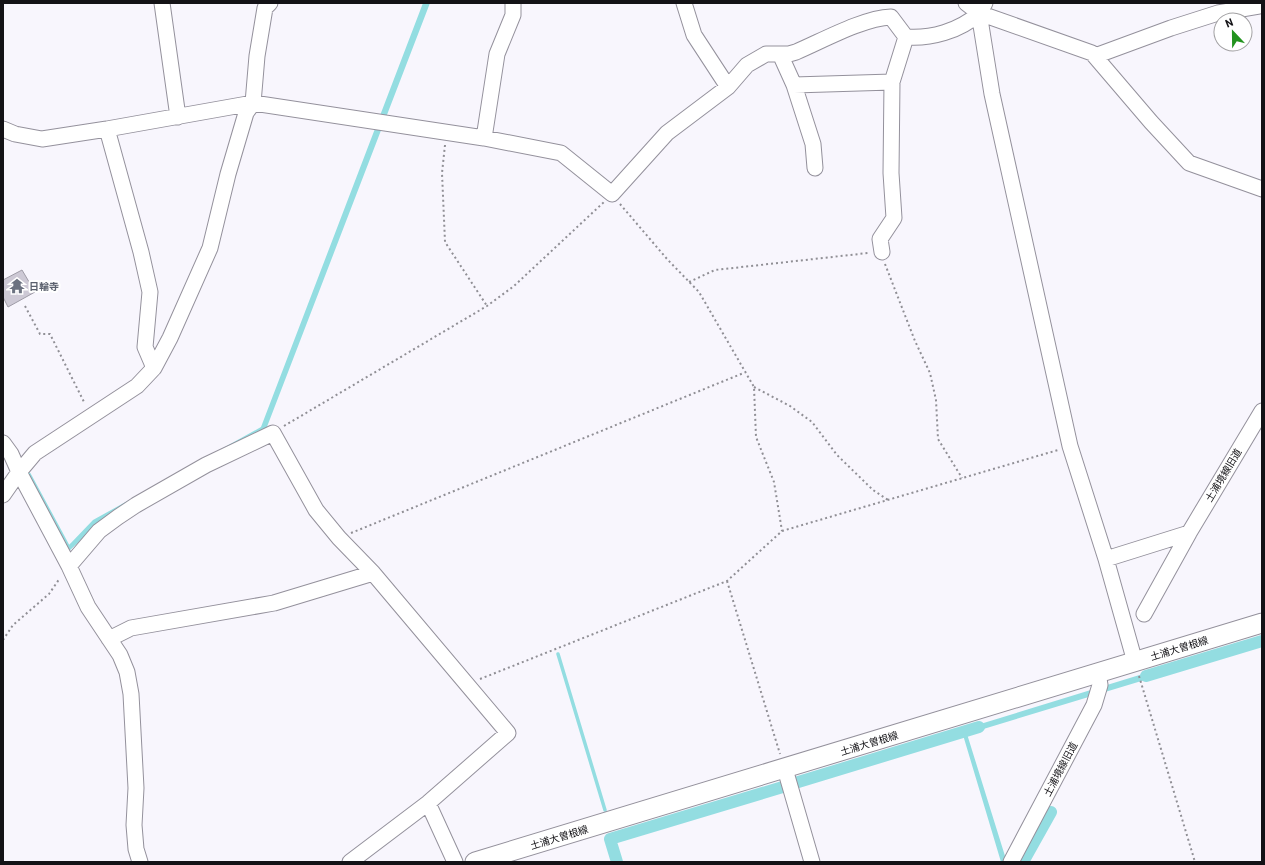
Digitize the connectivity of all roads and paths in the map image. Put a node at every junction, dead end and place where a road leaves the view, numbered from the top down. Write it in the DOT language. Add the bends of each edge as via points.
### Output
graph roads {
  1 [pos="162,3"];
  2 [pos="270,3"];
  3 [pos="513,3"];
  4 [pos="684,3"];
  5 [pos="966,3"];
  6 [pos="1260,6"];
  7 [pos="982,8"];
  8 [pos="906,37"];
  9 [pos="780,54"];
  10 [pos="1095,56"];
  11 [pos="892,82"];
  12 [pos="794,85"];
  13 [pos="728,87"];
  14 [pos="253,103"];
  15 [pos="178,117"];
  16 [pos="3,129"];
  17 [pos="107,130"];
  18 [pos="446,132"];
  19 [pos="484,138"];
  20 [pos="815,168"];
  21 [pos="1262,189"];
  22 [pos="612,194"];
  23 [pos="882,252"];
  24 [pos="689,282"];
  25 [pos="24,306"];
  26 [pos="487,306"];
  27 [pos="154,368"];
  28 [pos="746,372"];
  29 [pos="754,387"];
  30 [pos="1262,411"];
  31 [pos="91,416"];
  32 [pos="273,432"];
  33 [pos="3,443"];
  34 [pos="1070,446"];
  35 [pos="19,472"];
  36 [pos="962,478"];
  37 [pos="3,495"];
  38 [pos="888,500"];
  39 [pos="782,532"];
  40 [pos="1185,534"];
  41 [pos="339,538"];
  42 [pos="1106,559"];
  43 [pos="69,566"];
  44 [pos="373,573"];
  45 [pos="727,580"];
  46 [pos="1144,614"];
  47 [pos="1262,623"];
  48 [pos="109,639"];
  49 [pos="3,640"];
  50 [pos="1135,662"];
  51 [pos="1098,673"];
  52 [pos="467,684"];
  53 [pos="784,769"];
  54 [pos="428,803"];
  55 [pos="140,862"];
  56 [pos="350,862"];
  57 [pos="455,862"];
  58 [pos="475,862"];
  59 [pos="812,862"];
  60 [pos="1011,862"];
  61 [pos="1195,862"];
  1 -- 15 [label="street"];
  2 -- 14 [label="street" via="266,8 257,56"];
  3 -- 19 [label="street" via="513,15 497,54"];
  4 -- 13 [label="street" via="694,35"];
  5 -- 7 [label="street"];
  6 -- 10 [label="street" via="1218,13"];
  7 -- 8 [label="street" via="955,29 920,38"];
  7 -- 10 [label="street"];
  7 -- 34 [label="street" via="992,94"];
  8 -- 9 [label="street" via="891,17 881,17 796,52"];
  8 -- 11 [label="street"];
  9 -- 12 [label="street"];
  9 -- 13 [label="street" via="766,54 747,65"];
  10 -- 21 [label="street" via="1189,163"];
  11 -- 12 [label="street"];
  11 -- 23 [label="street" via="891,173 894,218 880,239"];
  12 -- 20 [label="street" via="813,144"];
  13 -- 22 [label="street" via="667,132"];
  14 -- 15 [label="street"];
  14 -- 18 [label="street"];
  14 -- 27 [label="street" via="246,113 210,248"];
  15 -- 17 [label="street"];
  16 -- 17 [label="street" via="42,139"];
  17 -- 27 [label="street" via="150,292 145,347"];
  18 -- 19 [label="street"];
  18 -- 26 [label="path" via="442,173 445,242"];
  19 -- 22 [label="street" via="560,153"];
  22 -- 24 [label="path"];
  22 -- 26 [label="path" via="514,286"];
  23 -- 24 [label="path" via="715,270"];
  23 -- 36 [label="path" via="906,320 930,374 936,400 938,439"];
  24 -- 28 [label="path" via="699,292"];
  25 -- 31 [label="path" via="40,334 50,334"];
  26 -- 32 [label="path"];
  27 -- 31 [label="street" via="137,386"];
  28 -- 29 [label="path"];
  28 -- 41 [label="path"];
  29 -- 38 [label="path" via="790,406 812,422 837,455"];
  29 -- 39 [label="path" via="756,437 774,482"];
  30 -- 40 [label="street, 土浦境線旧道"];
  31 -- 35 [label="street" via="35,453"];
  32 -- 41 [label="street" via="316,510"];
  32 -- 43 [label="street" via="206,465 124,513 99,531"];
  33 -- 35 [label="street"];
  34 -- 36 [label="path"];
  34 -- 42 [label="street"];
  35 -- 37 [label="street"];
  35 -- 43 [label="street"];
  36 -- 38 [label="path"];
  38 -- 39 [label="path"];
  39 -- 45 [label="path"];
  40 -- 42 [label="street"];
  40 -- 46 [label="street, 土浦境線旧道"];
  41 -- 44 [label="street"];
  42 -- 50 [label="street"];
  43 -- 48 [label="street" via="88,607"];
  43 -- 49 [label="path" via="49,594 13,625"];
  44 -- 48 [label="street" via="274,603 131,628"];
  44 -- 52 [label="street"];
  45 -- 52 [label="path"];
  45 -- 53 [label="path"];
  47 -- 50 [label="main road, 土浦大曽根線"];
  48 -- 55 [label="street" via="127,672 131,694 136,788 134,825"];
  50 -- 51 [label="main road, 土浦大曽根線"];
  50 -- 61 [label="path"];
  51 -- 53 [label="main road, 土浦大曽根線"];
  51 -- 60 [label="street, 土浦境線旧道" via="1100,685 1094,705"];
  52 -- 54 [label="street" via="508,733"];
  53 -- 58 [label="main road, 土浦大曽根線"];
  53 -- 59 [label="street"];
  54 -- 56 [label="street"];
  54 -- 57 [label="street"];
}
